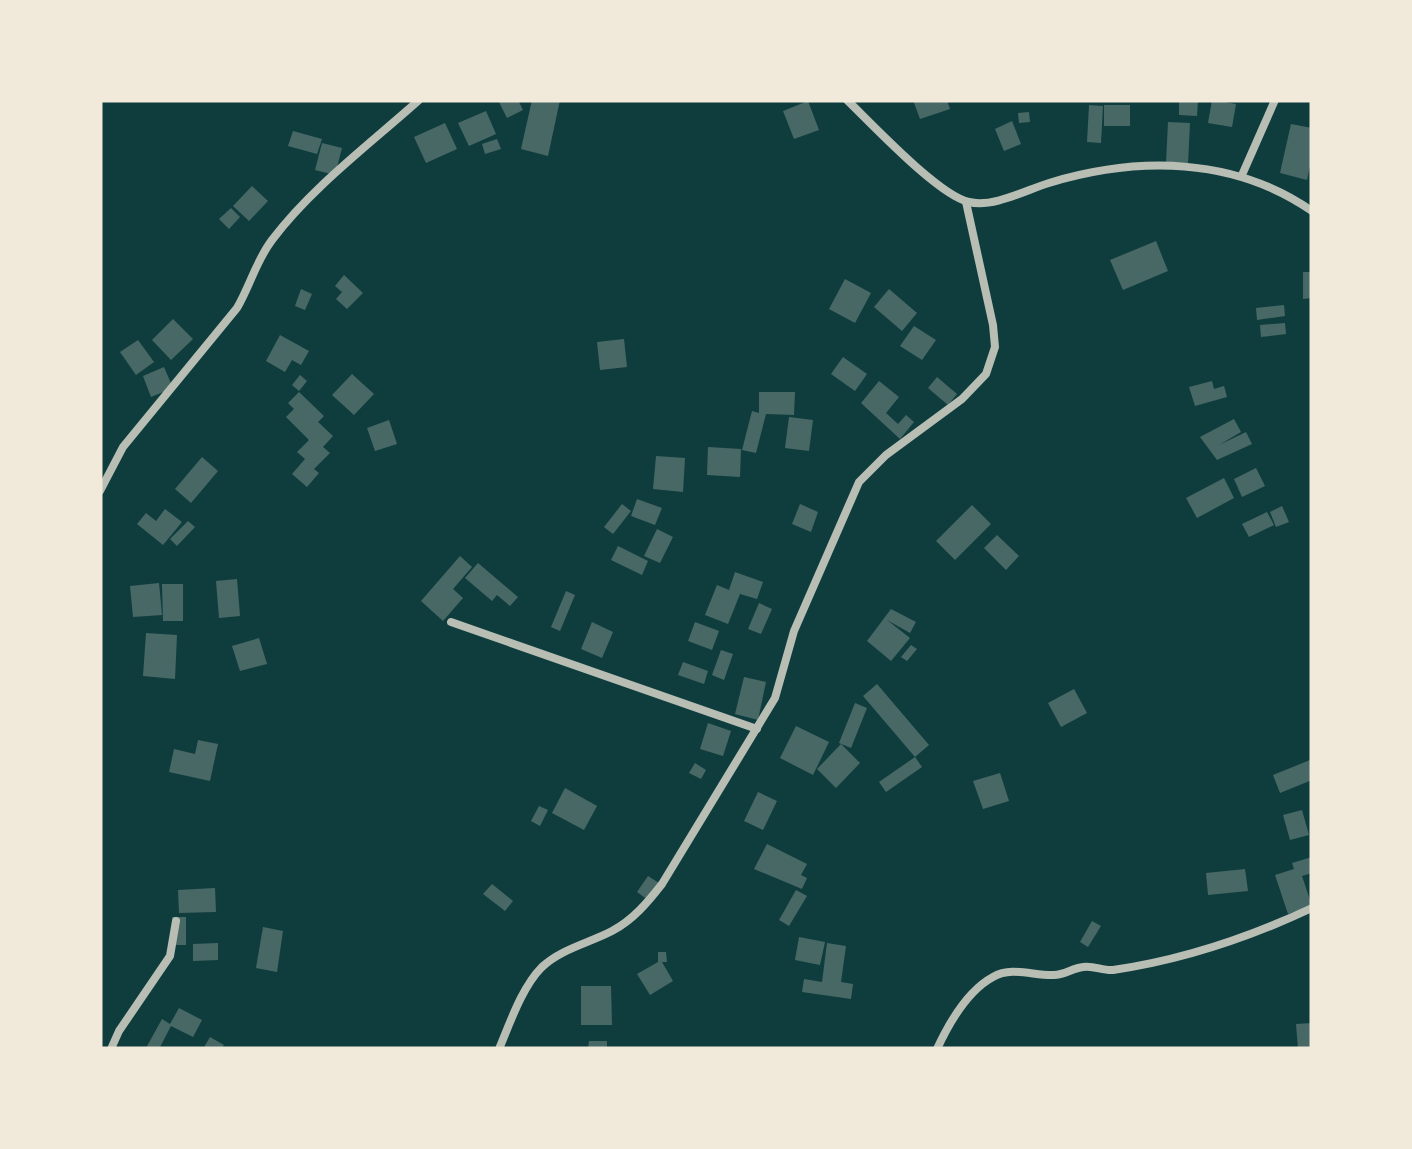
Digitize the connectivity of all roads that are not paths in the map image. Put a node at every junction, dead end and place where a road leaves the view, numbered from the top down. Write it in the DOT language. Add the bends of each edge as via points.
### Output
graph roads {
  1 [pos="419,100"];
  2 [pos="847,100"];
  3 [pos="1275,100"];
  4 [pos="1242,175"];
  5 [pos="966,202"];
  6 [pos="1312,211"];
  7 [pos="100,491"];
  8 [pos="451,622"];
  9 [pos="756,729"];
  10 [pos="1312,908"];
  11 [pos="176,922"];
  12 [pos="111,1049"];
  13 [pos="499,1049"];
  14 [pos="937,1049"];
  1 -- 7 [label="street" via="272,239 237,308 122,447"];
  2 -- 5 [label="street"];
  3 -- 4 [label="street"];
  4 -- 5 [label="street" via="1152,164 1068,178 984,204"];
  4 -- 6 [label="street"];
  5 -- 9 [label="street" via="993,325 986,374 858,482"];
  8 -- 9 [label="street"];
  9 -- 13 [label="street" via="643,908 543,966"];
  10 -- 14 [label="street" via="1266,929 1108,971 1085,966 1056,975 993,976 966,1000"];
  11 -- 12 [label="street" via="170,956"];
}
